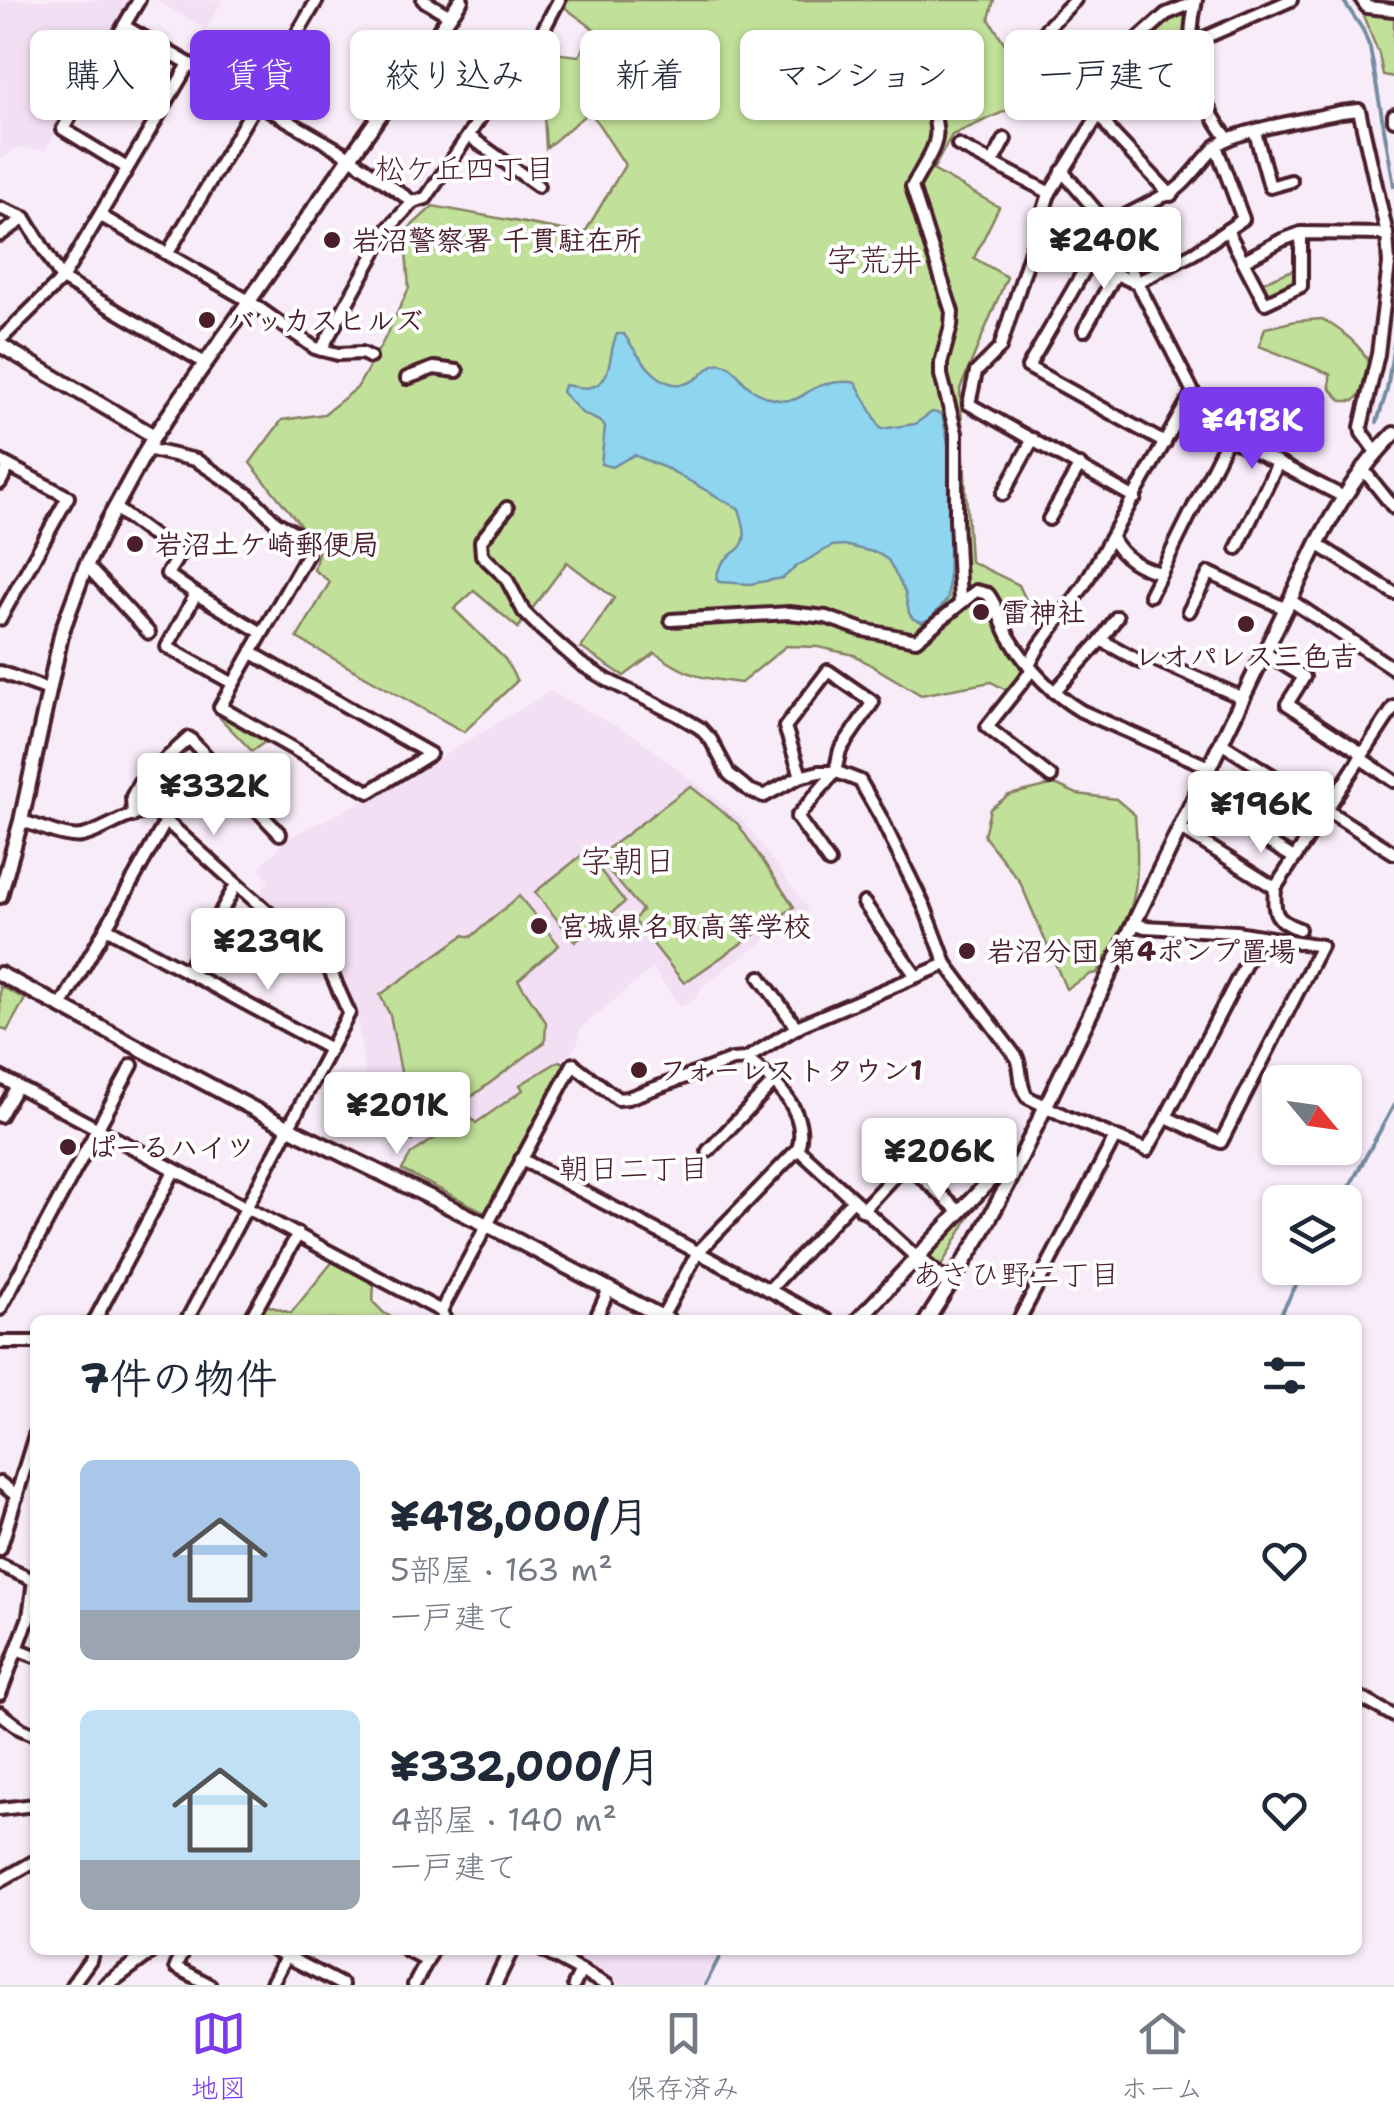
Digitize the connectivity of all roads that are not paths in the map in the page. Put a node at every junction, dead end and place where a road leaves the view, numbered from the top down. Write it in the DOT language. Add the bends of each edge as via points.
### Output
graph roads {
  1 [pos="139,0"];
  2 [pos="318,0"];
  3 [pos="423,0"];
  4 [pos="461,0"];
  5 [pos="559,0"];
  6 [pos="1075,0"];
  7 [pos="1291,0"];
  8 [pos="1362,0"];
  9 [pos="1196,1"];
  10 [pos="1394,10"];
  11 [pos="450,16"];
  12 [pos="124,26"];
  13 [pos="300,30"];
  14 [pos="440,30"];
  15 [pos="1047,30"];
  16 [pos="1148,30"];
  17 [pos="1192,30"];
  18 [pos="1214,34"];
  19 [pos="190,64"];
  20 [pos="1214,119"];
  21 [pos="247,120"];
  22 [pos="288,120"];
  23 [pos="376,120"];
  24 [pos="935,120"];
  25 [pos="1094,120"];
  26 [pos="1102,120"];
  27 [pos="1254,132"];
  28 [pos="469,136"];
  29 [pos="1228,138"];
  30 [pos="1005,139"];
  31 [pos="958,146"];
  32 [pos="1216,146"];
  33 [pos="349,157"];
  34 [pos="992,163"];
  35 [pos="127,168"];
  36 [pos="1062,171"];
  37 [pos="1291,182"];
  38 [pos="538,186"];
  39 [pos="1050,193"];
  40 [pos="1170,195"];
  41 [pos="412,202"];
  42 [pos="0,208"];
  43 [pos="101,216"];
  44 [pos="25,218"];
  45 [pos="1108,225"];
  46 [pos="1227,230"];
  47 [pos="1300,233"];
  48 [pos="1388,234"];
  49 [pos="0,235"];
  50 [pos="168,253"];
  51 [pos="1243,261"];
  52 [pos="1116,275"];
  53 [pos="62,280"];
  54 [pos="1136,283"];
  55 [pos="249,300"];
  56 [pos="1084,330"];
  57 [pos="0,342"];
  58 [pos="321,350"];
  59 [pos="370,357"];
  60 [pos="204,363"];
  61 [pos="457,371"];
  62 [pos="407,378"];
  63 [pos="1182,414"];
  64 [pos="1394,434"];
  65 [pos="1228,438"];
  66 [pos="1033,439"];
  67 [pos="150,443"];
  68 [pos="1166,443"];
  69 [pos="1376,452"];
  70 [pos="1278,462"];
  71 [pos="5,464"];
  72 [pos="1080,465"];
  73 [pos="1362,468"];
  74 [pos="0,483"];
  75 [pos="1003,494"];
  76 [pos="1342,496"];
  77 [pos="1135,498"];
  78 [pos="115,508"];
  79 [pos="507,508"];
  80 [pos="1394,508"];
  81 [pos="1049,520"];
  82 [pos="1112,538"];
  83 [pos="1316,544"];
  84 [pos="1236,548"];
  85 [pos="86,565"];
  86 [pos="1160,574"];
  87 [pos="196,594"];
  88 [pos="1394,594"];
  89 [pos="1150,595"];
  90 [pos="960,603"];
  91 [pos="1288,604"];
  92 [pos="1189,611"];
  93 [pos="1117,617"];
  94 [pos="0,619"];
  95 [pos="671,620"];
  96 [pos="262,632"];
  97 [pos="149,633"];
  98 [pos="1101,640"];
  99 [pos="252,653"];
  100 [pos="1265,654"];
  101 [pos="1158,660"];
  102 [pos="1141,662"];
  103 [pos="1031,668"];
  104 [pos="1394,669"];
  105 [pos="0,672"];
  106 [pos="232,682"];
  107 [pos="49,690"];
  108 [pos="1054,692"];
  109 [pos="1243,698"];
  110 [pos="1394,706"];
  111 [pos="1221,743"];
  112 [pos="1362,756"];
  113 [pos="1209,767"];
  114 [pos="835,772"];
  115 [pos="801,776"];
  116 [pos="1051,777"];
  117 [pos="1394,781"];
  118 [pos="1194,798"];
  119 [pos="1326,810"];
  120 [pos="133,816"];
  121 [pos="20,821"];
  122 [pos="166,821"];
  123 [pos="1180,828"];
  124 [pos="280,834"];
  125 [pos="1394,853"];
  126 [pos="1294,858"];
  127 [pos="829,862"];
  128 [pos="236,885"];
  129 [pos="1275,888"];
  130 [pos="0,896"];
  131 [pos="864,902"];
  132 [pos="1134,923"];
  133 [pos="106,928"];
  134 [pos="1299,930"];
  135 [pos="1260,936"];
  136 [pos="946,964"];
  137 [pos="188,972"];
  138 [pos="0,974"];
  139 [pos="760,976"];
  140 [pos="916,976"];
  141 [pos="61,1006"];
  142 [pos="797,1028"];
  143 [pos="330,1049"];
  144 [pos="746,1060"];
  145 [pos="132,1064"];
  146 [pos="0,1077"];
  147 [pos="774,1082"];
  148 [pos="17,1086"];
  149 [pos="1045,1106"];
  150 [pos="0,1116"];
  151 [pos="1166,1117"];
  152 [pos="288,1127"];
  153 [pos="97,1128"];
  154 [pos="1115,1137"];
  155 [pos="936,1138"];
  156 [pos="798,1149"];
  157 [pos="708,1150"];
  158 [pos="521,1159"];
  159 [pos="174,1171"];
  160 [pos="990,1181"];
  161 [pos="852,1201"];
  162 [pos="246,1208"];
  163 [pos="862,1210"];
  164 [pos="960,1212"];
  165 [pos="486,1225"];
  166 [pos="298,1234"];
  167 [pos="698,1252"];
  168 [pos="916,1258"];
  169 [pos="950,1286"];
  170 [pos="608,1289"];
  171 [pos="770,1290"];
  172 [pos="0,1309"];
  173 [pos="97,1315"];
  174 [pos="190,1315"];
  175 [pos="253,1315"];
  176 [pos="441,1315"];
  177 [pos="443,1315"];
  178 [pos="597,1315"];
  179 [pos="659,1315"];
  180 [pos="666,1315"];
  181 [pos="817,1315"];
  182 [pos="863,1315"];
  183 [pos="930,1315"];
  184 [pos="1022,1315"];
  185 [pos="0,1342"];
  186 [pos="30,1342"];
  187 [pos="30,1452"];
  188 [pos="0,1483"];
  189 [pos="17,1496"];
  190 [pos="0,1549"];
  191 [pos="0,1565"];
  192 [pos="30,1579"];
  193 [pos="30,1611"];
  194 [pos="17,1648"];
  195 [pos="30,1654"];
  196 [pos="0,1694"];
  197 [pos="1362,1698"];
  198 [pos="0,1712"];
  199 [pos="1394,1716"];
  200 [pos="30,1733"];
  201 [pos="30,1806"];
  202 [pos="0,1809"];
  203 [pos="30,1864"];
  204 [pos="0,1882"];
  205 [pos="92,1955"];
  206 [pos="146,1955"];
  207 [pos="182,1955"];
  208 [pos="287,1955"];
  209 [pos="291,1955"];
  210 [pos="509,1955"];
  211 [pos="551,1955"];
  212 [pos="430,1956"];
  213 [pos="581,1971"];
  214 [pos="72,1985"];
  215 [pos="106,1985"];
  216 [pos="210,1985"];
  217 [pos="271,1985"];
  218 [pos="342,1985"];
  219 [pos="414,1985"];
  220 [pos="494,1985"];
  221 [pos="574,1985"];
  222 [pos="607,1985"];
  1 -- 12 [label="street"];
  2 -- 13 [label="street"];
  3 -- 11 [label="street"];
  4 -- 11 [label="street"];
  5 -- 28 [label="street"];
  6 -- 15 [label="street"];
  7 -- 18 [label="street"];
  8 -- 10 [label="street" via="1368,8"];
  9 -- 16 [label="street"];
  9 -- 17 [label="street"];
  11 -- 14 [label="street"];
  12 -- 19 [label="street"];
  12 -- 35 [label="street" via="63,129"];
  19 -- 35 [label="street"];
  20 -- 29 [label="street"];
  21 -- 50 [label="street"];
  22 -- 33 [label="street"];
  23 -- 33 [label="street"];
  24 -- 90 [label="street" via="934,151 912,188 952,312 941,375 956,433"];
  25 -- 36 [label="street"];
  26 -- 40 [label="street"];
  27 -- 29 [label="street"];
  27 -- 37 [label="street" via="1270,187"];
  27 -- 48 [label="street" via="1360,110"];
  28 -- 38 [label="street"];
  28 -- 41 [label="street" via="426,198"];
  29 -- 32 [label="street"];
  30 -- 34 [label="street"];
  31 -- 34 [label="street"];
  32 -- 40 [label="street"];
  32 -- 46 [label="street" via="1243,219"];
  33 -- 41 [label="street"];
  33 -- 55 [label="street"];
  34 -- 39 [label="street"];
  35 -- 43 [label="street"];
  36 -- 39 [label="street"];
  36 -- 45 [label="street"];
  39 -- 66 [label="street" via="1000,348 976,372 970,404"];
  40 -- 45 [label="street"];
  41 -- 58 [label="street" via="388,228"];
  42 -- 44 [label="street"];
  43 -- 50 [label="street"];
  43 -- 53 [label="street"];
  44 -- 49 [label="street"];
  44 -- 53 [label="street"];
  45 -- 54 [label="street"];
  46 -- 51 [label="street"];
  46 -- 54 [label="street"];
  47 -- 48 [label="street"];
  47 -- 51 [label="street"];
  47 -- 51 [label="street" via="1301,286 1265,302"];
  48 -- 69 [label="street" via="1378,354 1362,427"];
  50 -- 55 [label="street"];
  52 -- 54 [label="street"];
  52 -- 56 [label="street"];
  52 -- 68 [label="street" via="1089,262 1028,367"];
  53 -- 57 [label="street"];
  53 -- 60 [label="street"];
  54 -- 63 [label="street" via="1193,392"];
  55 -- 58 [label="street"];
  55 -- 60 [label="street"];
  57 -- 67 [label="street"];
  58 -- 59 [label="street"];
  60 -- 67 [label="street"];
  61 -- 62 [label="street" via="434,368"];
  63 -- 65 [label="street"];
  63 -- 68 [label="street"];
  64 -- 69 [label="street"];
  65 -- 70 [label="street"];
  65 -- 86 [label="street"];
  66 -- 72 [label="street"];
  66 -- 75 [label="street"];
  67 -- 78 [label="street"];
  67 -- 96 [label="street" via="196,460 303,537 307,555"];
  68 -- 77 [label="street"];
  69 -- 73 [label="street"];
  70 -- 76 [label="street"];
  70 -- 84 [label="street"];
  71 -- 74 [label="street"];
  71 -- 94 [label="street" via="68,497"];
  72 -- 77 [label="street"];
  72 -- 81 [label="street"];
  73 -- 76 [label="street"];
  73 -- 80 [label="street"];
  76 -- 83 [label="street"];
  77 -- 82 [label="street"];
  78 -- 85 [label="street"];
  78 -- 87 [label="street" via="179,556 167,574"];
  79 -- 115 [label="street" via="481,541 482,555 542,630 580,664 700,728 728,774 749,790 764,796"];
  82 -- 86 [label="street" via="1134,563"];
  82 -- 103 [label="street"];
  83 -- 88 [label="street"];
  83 -- 91 [label="street"];
  85 -- 97 [label="street"];
  85 -- 107 [label="street"];
  86 -- 89 [label="street"];
  87 -- 96 [label="street"];
  87 -- 106 [label="street" via="167,647"];
  90 -- 95 [label="street" via="916,640 789,613"];
  90 -- 103 [label="street" via="976,591 988,594"];
  91 -- 92 [label="street" via="1209,574"];
  91 -- 100 [label="street"];
  91 -- 104 [label="street"];
  93 -- 98 [label="street"];
  96 -- 99 [label="street"];
  98 -- 102 [label="street"];
  98 -- 108 [label="street"];
  99 -- 106 [label="street"];
  99 -- 106 [label="street" via="430,754 368,792 220,707"];
  100 -- 109 [label="street"];
  100 -- 112 [label="street" via="1304,677 1286,704"];
  101 -- 109 [label="street"];
  103 -- 108 [label="street"];
  103 -- 116 [label="street" via="987,727"];
  105 -- 107 [label="street"];
  107 -- 121 [label="street"];
  108 -- 113 [label="street" via="1080,712"];
  109 -- 111 [label="street"];
  110 -- 112 [label="street"];
  111 -- 113 [label="street"];
  111 -- 119 [label="street"];
  112 -- 117 [label="street"];
  112 -- 119 [label="street"];
  113 -- 118 [label="street"];
  114 -- 115 [label="street"];
  114 -- 115 [label="street" via="840,750 872,702 828,672 785,728"];
  114 -- 127 [label="street" via="797,817"];
  114 -- 136 [label="street" via="860,781"];
  118 -- 123 [label="street"];
  118 -- 126 [label="street"];
  119 -- 125 [label="street"];
  119 -- 126 [label="street"];
  120 -- 121 [label="street" via="81,836"];
  120 -- 122 [label="street" via="150,812"];
  120 -- 124 [label="street" via="139,783 189,738"];
  121 -- 130 [label="street"];
  122 -- 128 [label="street"];
  122 -- 133 [label="street"];
  123 -- 129 [label="street"];
  123 -- 132 [label="street"];
  126 -- 129 [label="street"];
  128 -- 137 [label="street"];
  128 -- 143 [label="street" via="328,966 349,1013"];
  129 -- 134 [label="street" via="1278,918"];
  131 -- 140 [label="street"];
  132 -- 135 [label="street"];
  132 -- 149 [label="street"];
  133 -- 137 [label="street"];
  133 -- 141 [label="street"];
  135 -- 151 [label="street"];
  135 -- 151 [label="street" via="1322,946 1221,1142"];
  136 -- 140 [label="street"];
  136 -- 149 [label="street" via="1016,1058 1025,1094"];
  137 -- 143 [label="street"];
  138 -- 141 [label="street"];
  139 -- 142 [label="street"];
  140 -- 142 [label="street"];
  141 -- 152 [label="street"];
  142 -- 144 [label="street"];
  143 -- 152 [label="street"];
  144 -- 147 [label="street"];
  144 -- 158 [label="street" via="618,1099 573,1064"];
  145 -- 153 [label="street"];
  146 -- 148 [label="street"];
  147 -- 156 [label="street" via="797,1119"];
  147 -- 157 [label="street"];
  148 -- 150 [label="street"];
  148 -- 153 [label="street"];
  149 -- 154 [label="street"];
  149 -- 169 [label="street"];
  151 -- 154 [label="street" via="1146,1150"];
  152 -- 162 [label="street"];
  152 -- 165 [label="street"];
  153 -- 159 [label="street"];
  153 -- 172 [label="street"];
  154 -- 184 [label="street"];
  155 -- 160 [label="street"];
  156 -- 161 [label="street"];
  156 -- 167 [label="street"];
  158 -- 165 [label="street"];
  158 -- 167 [label="street"];
  159 -- 162 [label="street"];
  159 -- 173 [label="street"];
  160 -- 164 [label="street"];
  161 -- 163 [label="street"];
  161 -- 171 [label="street"];
  162 -- 166 [label="street"];
  162 -- 174 [label="street"];
  163 -- 164 [label="street" via="906,1163"];
  163 -- 168 [label="street"];
  164 -- 168 [label="street"];
  165 -- 170 [label="street"];
  165 -- 177 [label="street"];
  166 -- 175 [label="street"];
  166 -- 176 [label="street"];
  167 -- 171 [label="street"];
  167 -- 180 [label="street"];
  168 -- 169 [label="street"];
  168 -- 182 [label="street"];
  169 -- 183 [label="street"];
  170 -- 178 [label="street"];
  170 -- 179 [label="street"];
  171 -- 181 [label="street"];
  185 -- 186 [label="street"];
  187 -- 189 [label="street"];
  188 -- 189 [label="street"];
  189 -- 190 [label="street"];
  191 -- 192 [label="street"];
  193 -- 194 [label="street"];
  194 -- 195 [label="street"];
  194 -- 196 [label="street"];
  197 -- 199 [label="street"];
  198 -- 200 [label="street"];
  201 -- 202 [label="street"];
  203 -- 204 [label="street"];
  205 -- 214 [label="street"];
  206 -- 215 [label="street"];
  207 -- 216 [label="street" via="176,1966"];
  208 -- 217 [label="street"];
  209 -- 218 [label="street"];
  210 -- 220 [label="street"];
  211 -- 213 [label="street"];
  212 -- 219 [label="street"];
  213 -- 221 [label="street"];
  213 -- 222 [label="street"];
}
